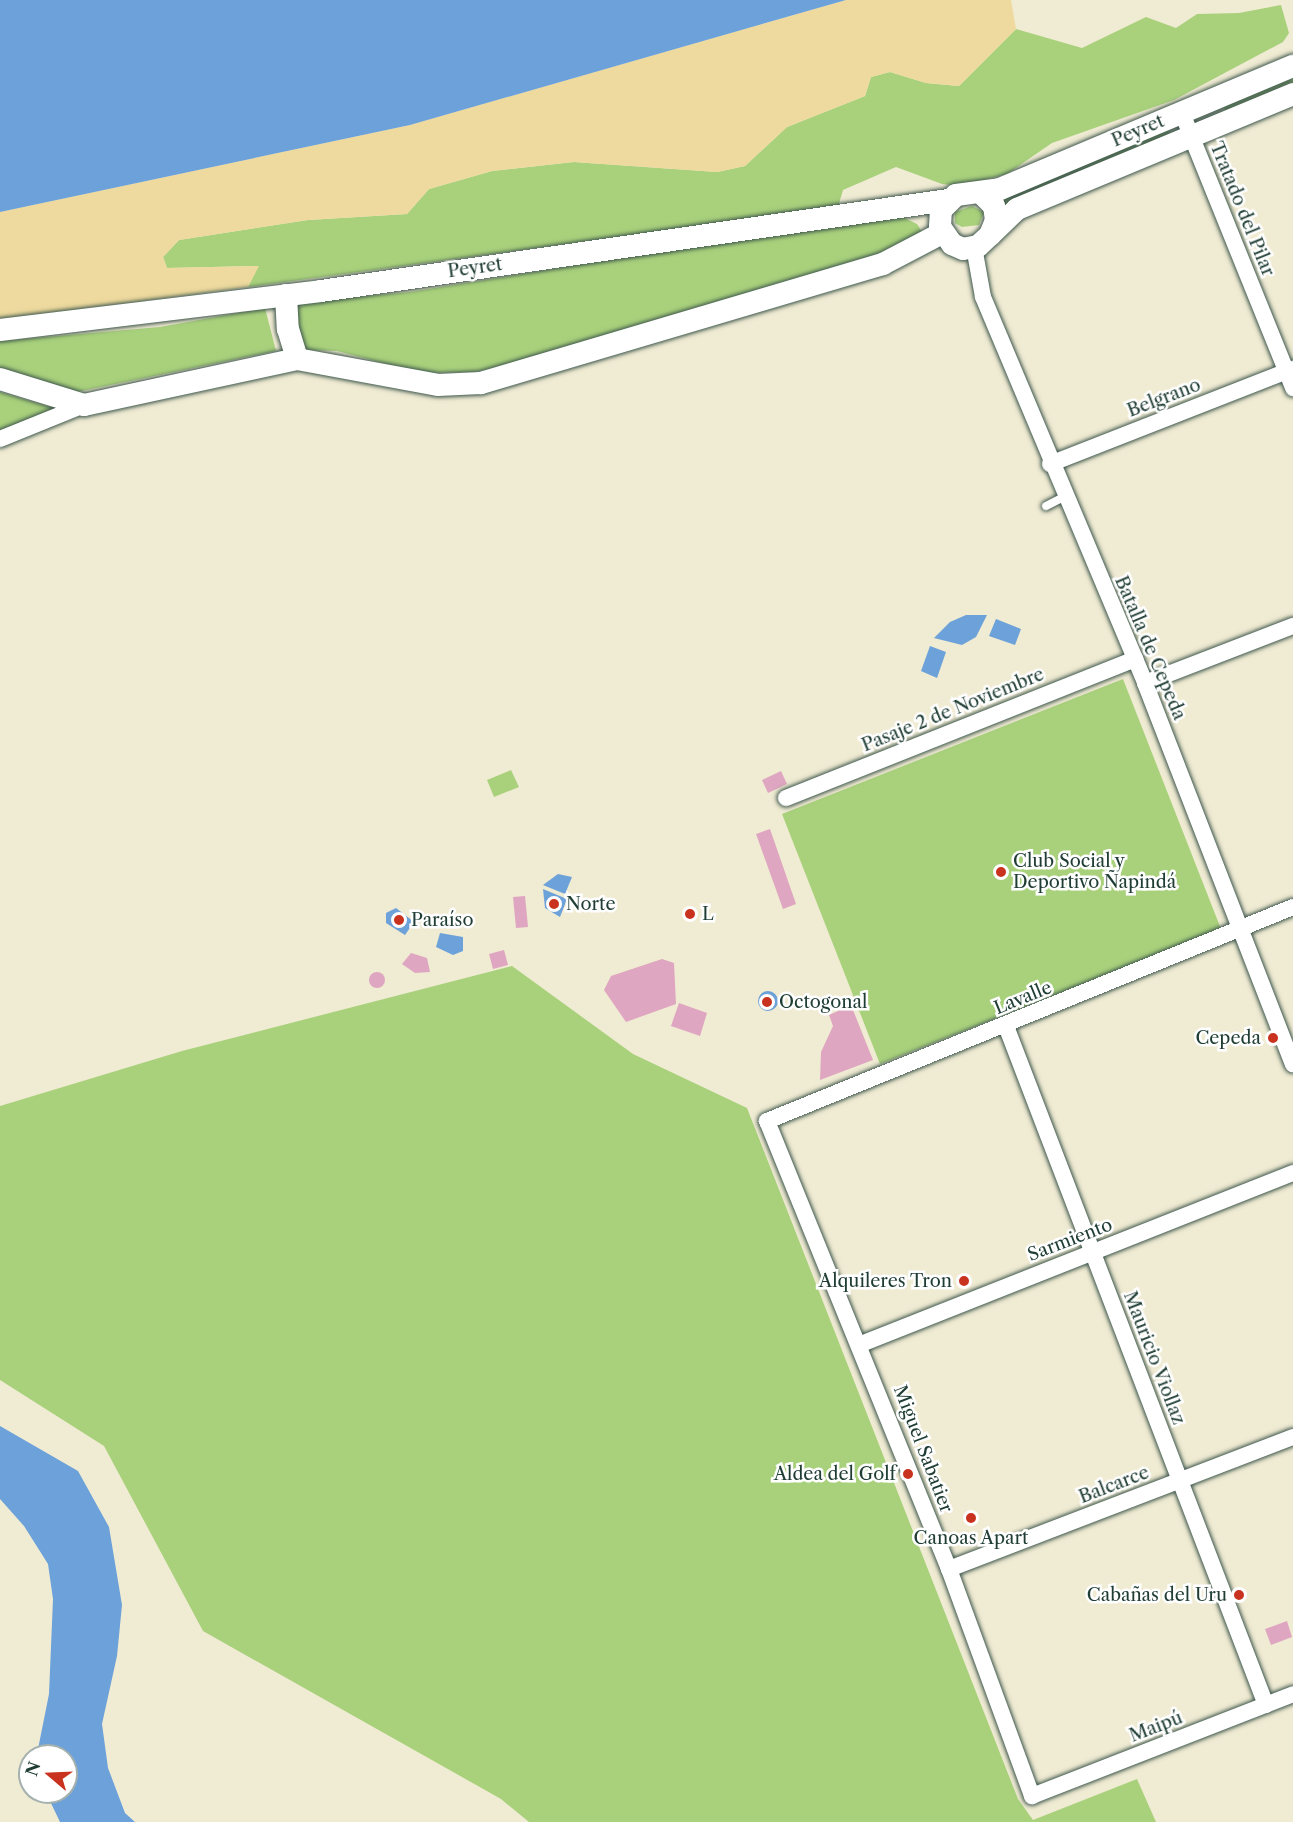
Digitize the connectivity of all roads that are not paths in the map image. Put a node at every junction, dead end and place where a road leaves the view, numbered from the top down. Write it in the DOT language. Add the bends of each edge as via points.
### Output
graph roads {
  1 [pos="1293,66"];
  2 [pos="1293,94"];
  3 [pos="1182,113"];
  4 [pos="1191,134"];
  5 [pos="981,193"];
  6 [pos="948,200"];
  7 [pos="942,233"];
  8 [pos="982,241"];
  9 [pos="286,295"];
  10 [pos="0,330"];
  11 [pos="297,359"];
  12 [pos="1290,370"];
  13 [pos="0,379"];
  14 [pos="1293,388"];
  15 [pos="84,405"];
  16 [pos="0,439"];
  17 [pos="1050,464"];
  18 [pos="1064,497"];
  19 [pos="1046,506"];
  20 [pos="1293,626"];
  21 [pos="1135,659"];
  22 [pos="1145,683"];
  23 [pos="786,798"];
  24 [pos="1293,907"];
  25 [pos="1240,930"];
  26 [pos="1006,1026"];
  27 [pos="1293,1064"];
  28 [pos="767,1121"];
  29 [pos="1293,1173"];
  30 [pos="1093,1252"];
  31 [pos="861,1344"];
  32 [pos="1293,1437"];
  33 [pos="1180,1480"];
  34 [pos="949,1569"];
  35 [pos="1293,1694"];
  36 [pos="1266,1704"];
  37 [pos="1032,1796"];
  1 -- 3 [label="street, Peyret"];
  2 -- 4 [label="street, Peyret"];
  3 -- 4 [label="street, Tratado del Pilar"];
  3 -- 5 [label="street, Peyret" via="1000,189"];
  4 -- 8 [label="street, Peyret" via="1017,209"];
  4 -- 12 [label="street, Tratado del Pilar"];
  5 -- 6 [label="street" via="956,195"];
  5 -- 8 [label="street" via="994,206 996,220"];
  6 -- 7 [label="street" via="941,210"];
  6 -- 9 [label="street, Peyret"];
  7 -- 8 [label="street" via="963,249"];
  7 -- 11 [label="street" via="883,264 481,383 438,385"];
  8 -- 17 [label="street, Batalla de Cepeda" via="983,297"];
  9 -- 10 [label="street, Peyret"];
  9 -- 11 [label="street" via="288,329"];
  11 -- 15 [label="street"];
  12 -- 14 [label="street, Tratado del Pilar"];
  12 -- 17 [label="street, Belgrano"];
  13 -- 15 [label="street"];
  15 -- 16 [label="street"];
  17 -- 18 [label="street, Batalla de Cepeda"];
  18 -- 19 [label="lane"];
  18 -- 21 [label="street, Batalla de Cepeda"];
  20 -- 22 [label="street"];
  21 -- 22 [label="street, Batalla de Cepeda"];
  21 -- 23 [label="street, Pasaje 2 de Noviembre"];
  22 -- 25 [label="street, Batalla de Cepeda"];
  24 -- 25 [label="street, Lavalle"];
  25 -- 26 [label="street, Lavalle"];
  25 -- 27 [label="street, Batalla de Cepeda"];
  26 -- 28 [label="street, Lavalle"];
  26 -- 30 [label="street, Mauricio Viollaz"];
  28 -- 31 [label="street, Miguel Sabatier"];
  29 -- 30 [label="street, Sarmiento"];
  30 -- 31 [label="street, Sarmiento"];
  30 -- 33 [label="street, Mauricio Viollaz"];
  31 -- 34 [label="street, Miguel Sabatier"];
  32 -- 33 [label="street, Balcarce"];
  33 -- 34 [label="street, Balcarce"];
  33 -- 36 [label="street, Mauricio Viollaz"];
  34 -- 37 [label="street, Miguel Sabatier"];
  35 -- 36 [label="street, Maipú"];
  36 -- 37 [label="street, Maipú"];
}
